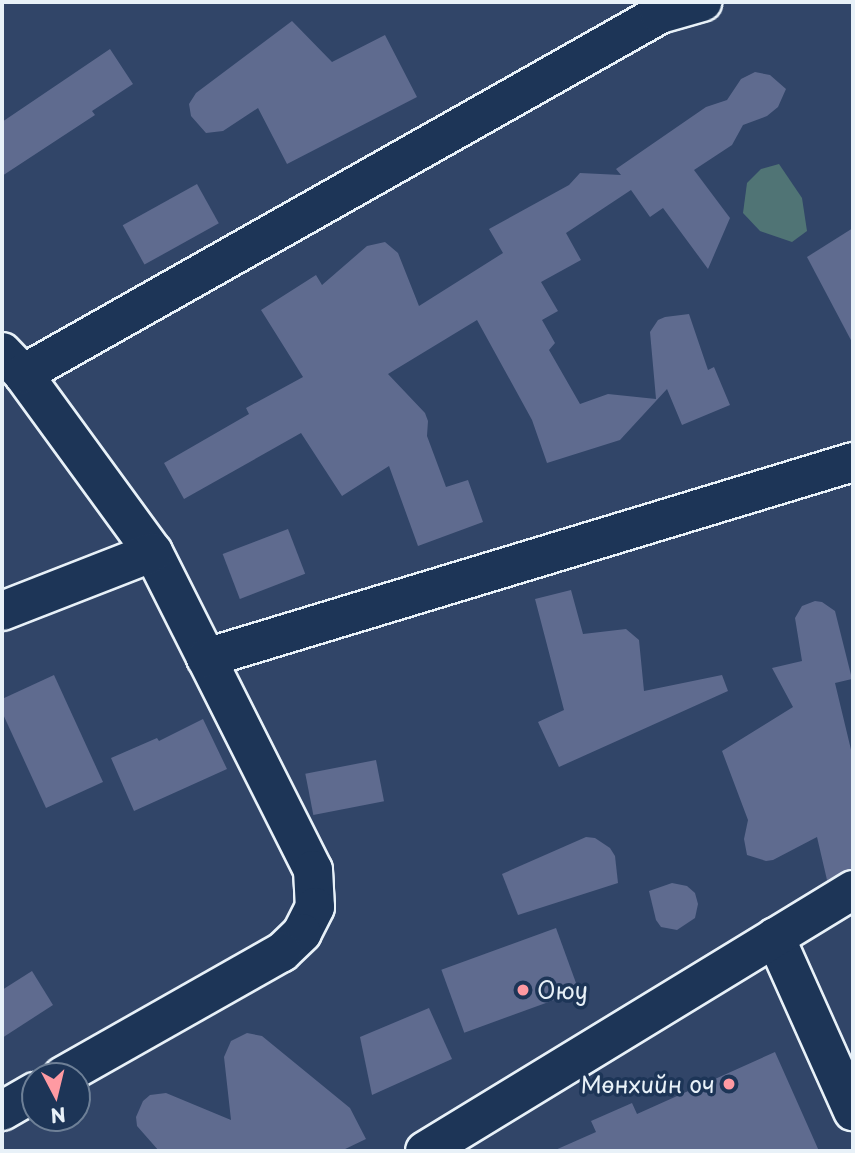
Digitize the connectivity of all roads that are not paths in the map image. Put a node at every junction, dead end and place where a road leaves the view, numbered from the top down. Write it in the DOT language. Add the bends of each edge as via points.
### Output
graph roads {
  1 [pos="702,2"];
  2 [pos="12,363"];
  3 [pos="853,462"];
  4 [pos="153,552"];
  5 [pos="2,611"];
  6 [pos="206,657"];
  7 [pos="853,890"];
  8 [pos="775,937"];
  9 [pos="88,1062"];
  10 [pos="21,1100"];
  11 [pos="2,1111"];
  12 [pos="853,1111"];
  13 [pos="425,1151"];
  1 -- 2 [label="street" via="660,14"];
  2 -- 4 [label="street"];
  3 -- 6 [label="street"];
  4 -- 5 [label="street"];
  4 -- 6 [label="street"];
  6 -- 9 [label="street" via="313,870 314,907 302,933 282,952"];
  7 -- 8 [label="street"];
  8 -- 12 [label="street"];
  8 -- 13 [label="street"];
  10 -- 11 [label="street"];
}
